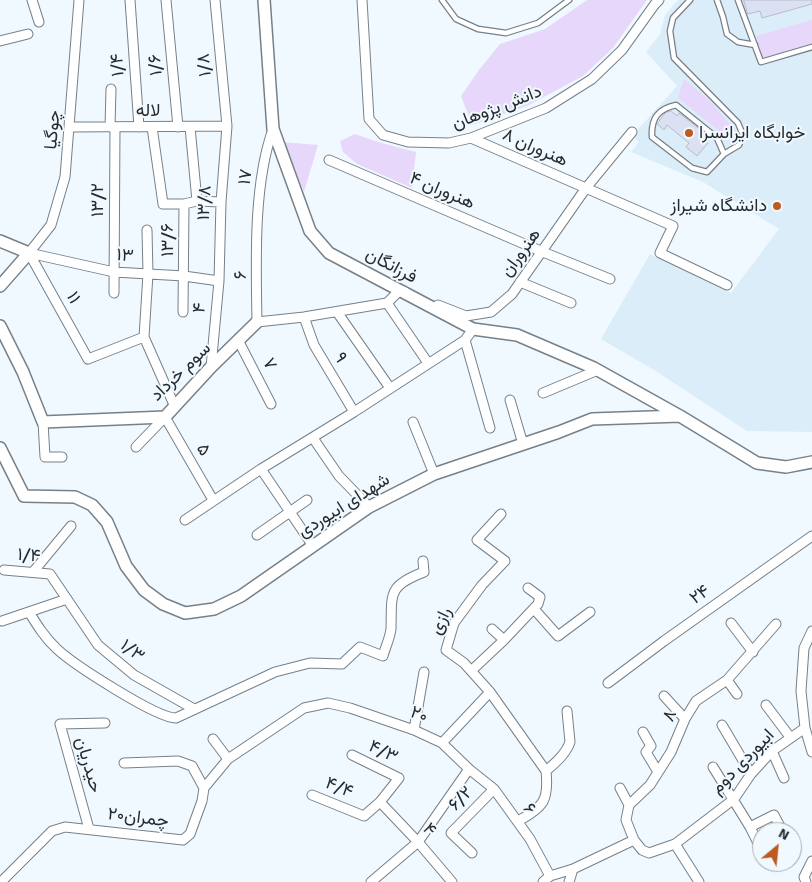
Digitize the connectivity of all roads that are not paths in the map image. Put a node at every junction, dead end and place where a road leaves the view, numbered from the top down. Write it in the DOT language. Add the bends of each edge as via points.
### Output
graph roads {
  1 [pos="32,0"];
  2 [pos="79,0"];
  3 [pos="130,0"];
  4 [pos="166,0"];
  5 [pos="215,0"];
  6 [pos="264,0"];
  7 [pos="362,0"];
  8 [pos="442,0"];
  9 [pos="569,0"];
  10 [pos="659,0"];
  11 [pos="690,0"];
  12 [pos="717,0"];
  13 [pos="738,0"];
  14 [pos="39,22"];
  15 [pos="28,34"];
  16 [pos="1,38"];
  17 [pos="755,45"];
  18 [pos="812,47"];
  19 [pos="111,89"];
  20 [pos="227,126"];
  21 [pos="112,127"];
  22 [pos="139,127"];
  23 [pos="152,127"];
  24 [pos="178,127"];
  25 [pos="190,127"];
  26 [pos="69,128"];
  27 [pos="273,129"];
  28 [pos="632,132"];
  29 [pos="471,138"];
  30 [pos="724,154"];
  31 [pos="329,160"];
  32 [pos="586,188"];
  33 [pos="197,201"];
  34 [pos="221,202"];
  35 [pos="184,204"];
  36 [pos="147,230"];
  37 [pos="258,230"];
  38 [pos="0,241"];
  39 [pos="543,252"];
  40 [pos="29,253"];
  41 [pos="114,272"];
  42 [pos="148,274"];
  43 [pos="184,276"];
  44 [pos="610,279"];
  45 [pos="219,281"];
  46 [pos="520,282"];
  47 [pos="727,284"];
  48 [pos="0,286"];
  49 [pos="400,290"];
  50 [pos="114,293"];
  51 [pos="387,303"];
  52 [pos="571,303"];
  53 [pos="184,312"];
  54 [pos="337,312"];
  55 [pos="304,317"];
  56 [pos="258,322"];
  57 [pos="0,326"];
  58 [pos="473,329"];
  59 [pos="144,338"];
  60 [pos="238,340"];
  61 [pos="465,340"];
  62 [pos="428,363"];
  63 [pos="211,367"];
  64 [pos="598,370"];
  65 [pos="390,388"];
  66 [pos="543,393"];
  67 [pos="510,400"];
  68 [pos="271,404"];
  69 [pos="175,407"];
  70 [pos="354,412"];
  71 [pos="680,416"];
  72 [pos="165,417"];
  73 [pos="43,422"];
  74 [pos="413,422"];
  75 [pos="490,428"];
  76 [pos="313,438"];
  77 [pos="523,444"];
  78 [pos="136,446"];
  79 [pos="0,448"];
  80 [pos="62,457"];
  81 [pos="812,462"];
  82 [pos="261,469"];
  83 [pos="434,474"];
  84 [pos="213,500"];
  85 [pos="307,500"];
  86 [pos="369,507"];
  87 [pos="290,513"];
  88 [pos="501,514"];
  89 [pos="184,520"];
  90 [pos="71,526"];
  91 [pos="257,534"];
  92 [pos="812,536"];
  93 [pos="314,546"];
  94 [pos="423,561"];
  95 [pos="1,569"];
  96 [pos="32,572"];
  97 [pos="528,588"];
  98 [pos="66,600"];
  99 [pos="534,609"];
  100 [pos="29,612"];
  101 [pos="590,612"];
  102 [pos="1,622"];
  103 [pos="731,623"];
  104 [pos="776,624"];
  105 [pos="492,629"];
  106 [pos="812,632"];
  107 [pos="504,640"];
  108 [pos="753,652"];
  109 [pos="471,671"];
  110 [pos="424,672"];
  111 [pos="807,674"];
  112 [pos="727,680"];
  113 [pos="608,683"];
  114 [pos="490,692"];
  115 [pos="738,694"];
  116 [pos="664,696"];
  117 [pos="766,705"];
  118 [pos="808,706"];
  119 [pos="347,707"];
  120 [pos="194,709"];
  121 [pos="567,711"];
  122 [pos="685,719"];
  123 [pos="105,723"];
  124 [pos="722,725"];
  125 [pos="805,728"];
  126 [pos="414,730"];
  127 [pos="643,732"];
  128 [pos="790,737"];
  129 [pos="213,739"];
  130 [pos="442,742"];
  131 [pos="772,751"];
  132 [pos="812,752"];
  133 [pos="352,755"];
  134 [pos="228,759"];
  135 [pos="124,763"];
  136 [pos="713,767"];
  137 [pos="469,769"];
  138 [pos="546,771"];
  139 [pos="658,772"];
  140 [pos="751,774"];
  141 [pos="784,778"];
  142 [pos="204,788"];
  143 [pos="620,788"];
  144 [pos="494,789"];
  145 [pos="312,795"];
  146 [pos="734,800"];
  147 [pos="380,802"];
  148 [pos="630,805"];
  149 [pos="518,821"];
  150 [pos="760,822"];
  151 [pos="778,822"];
  152 [pos="750,827"];
  153 [pos="89,829"];
  154 [pos="752,831"];
  155 [pos="634,840"];
  156 [pos="418,842"];
  157 [pos="675,844"];
  158 [pos="472,853"];
  159 [pos="812,862"];
  160 [pos="573,869"];
  161 [pos="547,879"];
  162 [pos="1,882"];
  163 [pos="371,882"];
  164 [pos="452,882"];
  165 [pos="569,882"];
  166 [pos="699,882"];
  167 [pos="806,882"];
  1 -- 14 [label="street"];
  2 -- 26 [label="street, چوگیا"];
  3 -- 22 [label="street, ۱/۴"];
  4 -- 24 [label="street, ۱/۶"];
  5 -- 20 [label="street, ۱/۸"];
  6 -- 27 [label="street, فرزانگان"];
  7 -- 29 [label="street, دانش پژوهان" via="369,119 383,135 408,142 449,143"];
  8 -- 9 [label="lane" via="456,19 478,29 506,33 538,23"];
  10 -- 29 [label="street, دانش پژوهان" via="622,50 592,79 546,108"];
  11 -- 30 [label="lane" via="673,18 670,31 674,58 738,123 743,134 739,146"];
  12 -- 17 [label="lane" via="727,34 738,42"];
  13 -- 17 [label="lane"];
  15 -- 16 [label="street"];
  17 -- 18 [label="lane" via="761,62"];
  19 -- 21 [label="street, ۱۳/۲"];
  20 -- 25 [label="street, لاله"];
  20 -- 34 [label="street, ۱۳/۸"];
  21 -- 22 [label="street, لاله"];
  21 -- 26 [label="street, لاله"];
  21 -- 41 [label="street, ۱۳/۲"];
  22 -- 23 [label="street, لاله"];
  23 -- 24 [label="street, لاله"];
  23 -- 35 [label="street" via="163,204"];
  24 -- 25 [label="street, لاله"];
  25 -- 33 [label="street"];
  26 -- 40 [label="street, چوگیا" via="66,177 51,225"];
  27 -- 37 [label="street, ۱۷" via="266,148"];
  27 -- 49 [label="street, فرزانگان" via="310,231 329,253"];
  28 -- 32 [label="street, هنروران"];
  29 -- 32 [label="street, هنروران ۸"];
  30 -- 30 [label="lane" via="717,138 676,105 664,108 656,116 652,137 692,168 707,172"];
  31 -- 39 [label="street, هنروران ۴"];
  32 -- 39 [label="street, هنروران"];
  32 -- 47 [label="street, هنروران ۸" via="673,226 660,253"];
  33 -- 34 [label="street"];
  33 -- 35 [label="street"];
  34 -- 45 [label="street, ۱۳/۸"];
  35 -- 43 [label="street, ۱۳/۶"];
  36 -- 42 [label="street"];
  37 -- 56 [label="street, ۶"];
  38 -- 40 [label="street"];
  39 -- 44 [label="street, هنروران ۴"];
  39 -- 46 [label="street, هنروران"];
  40 -- 41 [label="street, ۱۳"];
  40 -- 48 [label="street"];
  40 -- 59 [label="street, ۱۱" via="88,359"];
  41 -- 42 [label="street, ۱۳"];
  41 -- 50 [label="street, ۱۳/۲"];
  42 -- 43 [label="street, ۱۳"];
  42 -- 59 [label="street"];
  43 -- 45 [label="street, ۱۳"];
  43 -- 53 [label="street, ۱۳/۶"];
  45 -- 63 [label="street, ۴"];
  46 -- 49 [label="street, هنروران" via="512,294 491,312 466,316"];
  46 -- 52 [label="street"];
  49 -- 51 [label="street"];
  49 -- 58 [label="street, فرزانگان"];
  51 -- 54 [label="street"];
  51 -- 62 [label="street"];
  54 -- 55 [label="street"];
  54 -- 65 [label="street"];
  55 -- 56 [label="street"];
  55 -- 70 [label="street, ۹" via="314,345"];
  56 -- 60 [label="street, سوم خرداد"];
  57 -- 73 [label="street"];
  58 -- 61 [label="street"];
  58 -- 64 [label="street, فرزانگان" via="517,334"];
  59 -- 69 [label="street"];
  60 -- 63 [label="street, سوم خرداد"];
  60 -- 68 [label="street, ۷"];
  61 -- 62 [label="street"];
  61 -- 75 [label="street"];
  62 -- 65 [label="street"];
  63 -- 69 [label="street, سوم خرداد"];
  64 -- 66 [label="street"];
  64 -- 71 [label="street, فرزانگان"];
  65 -- 70 [label="street"];
  67 -- 77 [label="street"];
  69 -- 72 [label="street, سوم خرداد"];
  70 -- 76 [label="street"];
  71 -- 77 [label="street, شهدای ابیوردی" via="592,419"];
  71 -- 81 [label="street" via="757,463 786,468"];
  72 -- 73 [label="street, سوم خرداد"];
  72 -- 78 [label="street"];
  72 -- 84 [label="street, ۵"];
  73 -- 80 [label="street" via="45,457"];
  74 -- 83 [label="street"];
  76 -- 82 [label="street"];
  76 -- 86 [label="street" via="339,476"];
  77 -- 83 [label="street, شهدای ابیوردی"];
  79 -- 93 [label="street, شهدای ابیوردی" via="24,496 75,497 92,505 107,522 126,566 144,590 163,604 185,612 214,609 241,596"];
  82 -- 84 [label="street"];
  82 -- 87 [label="street"];
  83 -- 86 [label="street, شهدای ابیوردی"];
  84 -- 89 [label="street"];
  85 -- 87 [label="street"];
  86 -- 93 [label="street, شهدای ابیوردی"];
  87 -- 91 [label="street"];
  87 -- 93 [label="street"];
  88 -- 109 [label="street, رازی" via="477,540 505,561 482,585 454,623 446,650"];
  90 -- 96 [label="street"];
  92 -- 113 [label="street, ۲۴"];
  94 -- 120 [label="street" via="424,572 408,578 396,588 391,599 391,632 383,656 360,646 342,664 310,663 275,672"];
  95 -- 96 [label="street, ۱/۴"];
  96 -- 98 [label="street, ۱/۴" via="50,574"];
  97 -- 99 [label="street" via="540,597"];
  98 -- 100 [label="street"];
  98 -- 120 [label="street, ۱/۳" via="98,645 134,675"];
  99 -- 101 [label="street" via="558,636"];
  99 -- 107 [label="street"];
  100 -- 102 [label="street"];
  100 -- 120 [label="street" via="57,650 111,686 171,718"];
  103 -- 108 [label="street"];
  104 -- 108 [label="street, ۸"];
  105 -- 107 [label="street"];
  106 -- 111 [label="street" via="804,648"];
  107 -- 109 [label="street"];
  108 -- 112 [label="street, ۸"];
  109 -- 114 [label="street, رازی"];
  110 -- 126 [label="street"];
  111 -- 118 [label="street" via="801,690"];
  112 -- 115 [label="street"];
  112 -- 122 [label="street, ۸" via="696,701"];
  114 -- 130 [label="street"];
  114 -- 138 [label="street, رازی"];
  116 -- 122 [label="street"];
  117 -- 128 [label="street"];
  118 -- 125 [label="street"];
  119 -- 126 [label="street, ۲۰"];
  119 -- 134 [label="street, چمران۲۰" via="328,703 304,708"];
  121 -- 138 [label="street" via="569,746"];
  122 -- 139 [label="street, ۸" via="672,752"];
  123 -- 153 [label="street, حیدریان" via="60,724"];
  124 -- 140 [label="street"];
  125 -- 128 [label="street, ابیوردی دوم"];
  125 -- 132 [label="street"];
  126 -- 130 [label="street, ۲۰"];
  127 -- 139 [label="street" via="651,746 646,752"];
  128 -- 131 [label="street, ابیوردی دوم"];
  129 -- 134 [label="street"];
  130 -- 137 [label="street, ۲۰"];
  131 -- 140 [label="street, ابیوردی دوم"];
  131 -- 141 [label="street"];
  133 -- 147 [label="street, ۴/۳" via="399,778"];
  134 -- 142 [label="street, چمران۲۰"];
  135 -- 142 [label="street, حیدریان" via="178,761 192,766"];
  136 -- 146 [label="street"];
  137 -- 144 [label="street, ۶"];
  137 -- 156 [label="street"];
  138 -- 149 [label="street" via="548,788 543,803"];
  139 -- 148 [label="street, ۸"];
  140 -- 146 [label="street, ابیوردی دوم"];
  142 -- 153 [label="street, چمران۲۰" via="190,834 183,840"];
  143 -- 148 [label="street"];
  144 -- 149 [label="street, ۶"];
  144 -- 158 [label="street, ۶/۲" via="451,833"];
  145 -- 147 [label="street, ۴/۴" via="364,816"];
  146 -- 152 [label="street"];
  146 -- 157 [label="street, ابیوردی دوم"];
  147 -- 156 [label="street, ۴"];
  148 -- 155 [label="street" via="626,820"];
  149 -- 161 [label="street, ۶"];
  150 -- 151 [label="street" via="774,815"];
  152 -- 154 [label="street"];
  153 -- 162 [label="street, چمران۲۰" via="56,829"];
  155 -- 157 [label="street, ابیوردی دوم" via="649,853"];
  155 -- 160 [label="street"];
  156 -- 163 [label="street"];
  156 -- 164 [label="street, ۴"];
  157 -- 166 [label="street"];
  159 -- 167 [label="street" via="804,877"];
  160 -- 161 [label="street"];
  160 -- 165 [label="street"];
}
